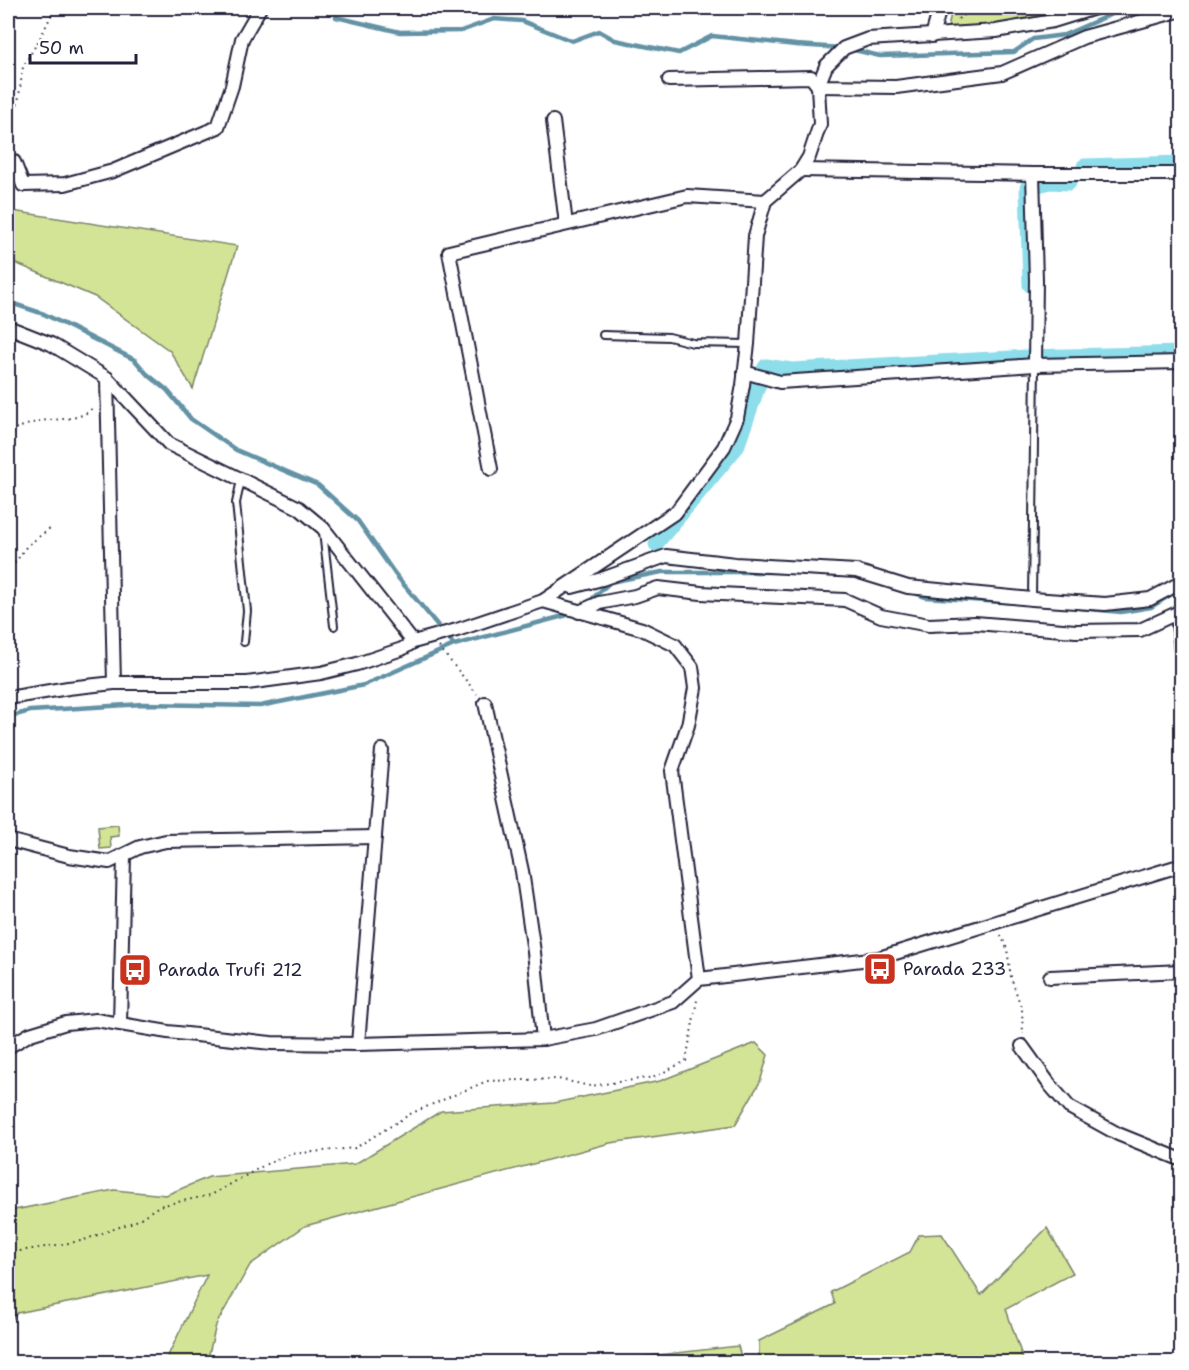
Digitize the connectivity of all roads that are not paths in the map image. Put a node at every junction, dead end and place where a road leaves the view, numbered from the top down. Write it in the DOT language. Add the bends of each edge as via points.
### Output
graph roads {
  1 [pos="260,8"];
  2 [pos="940,8"];
  3 [pos="1095,8"];
  4 [pos="1182,10"];
  5 [pos="932,36"];
  6 [pos="669,80"];
  7 [pos="818,86"];
  8 [pos="553,121"];
  9 [pos="8,161"];
  10 [pos="801,170"];
  11 [pos="1033,174"];
  12 [pos="1182,174"];
  13 [pos="765,201"];
  14 [pos="566,224"];
  15 [pos="8,327"];
  16 [pos="603,335"];
  17 [pos="748,344"];
  18 [pos="1182,362"];
  19 [pos="1035,365"];
  20 [pos="744,372"];
  21 [pos="107,382"];
  22 [pos="491,469"];
  23 [pos="241,480"];
  24 [pos="323,528"];
  25 [pos="1182,582"];
  26 [pos="561,590"];
  27 [pos="1032,599"];
  28 [pos="543,602"];
  29 [pos="1179,610"];
  30 [pos="579,612"];
  31 [pos="334,626"];
  32 [pos="244,642"];
  33 [pos="413,642"];
  34 [pos="1182,661"];
  35 [pos="114,683"];
  36 [pos="8,698"];
  37 [pos="485,703"];
  38 [pos="382,750"];
  39 [pos="375,837"];
  40 [pos="8,840"];
  41 [pos="124,856"];
  42 [pos="1182,865"];
  43 [pos="1182,971"];
  44 [pos="1050,977"];
  45 [pos="699,979"];
  46 [pos="120,1023"];
  47 [pos="543,1039"];
  48 [pos="358,1044"];
  49 [pos="1022,1046"];
  50 [pos="8,1047"];
  51 [pos="1182,1160"];
  1 -- 9 [label="street" via="242,39 218,127 113,171 65,184 24,185 14,162"];
  2 -- 5 [label="street"];
  3 -- 5 [label="street" via="1053,21 996,31"];
  4 -- 7 [label="street" via="1084,37 1002,73 896,87"];
  5 -- 7 [label="street" via="868,39 844,48 826,66"];
  6 -- 7 [label="street" via="811,77"];
  7 -- 10 [label="street" via="820,124"];
  8 -- 14 [label="street"];
  10 -- 11 [label="street"];
  10 -- 13 [label="street"];
  11 -- 12 [label="street"];
  11 -- 19 [label="street"];
  13 -- 14 [label="street" via="687,195"];
  13 -- 17 [label="street" via="755,236"];
  14 -- 22 [label="street" via="449,252"];
  15 -- 21 [label="street" via="51,344"];
  16 -- 17 [label="lane"];
  17 -- 20 [label="street"];
  18 -- 19 [label="street"];
  19 -- 20 [label="street" via="780,382"];
  19 -- 27 [label="lane"];
  20 -- 26 [label="street" via="737,418 724,447 676,512"];
  21 -- 23 [label="street" via="169,444"];
  21 -- 35 [label="street"];
  23 -- 24 [label="street" via="299,508"];
  23 -- 32 [label="lane" via="236,503 248,611"];
  24 -- 31 [label="lane"];
  24 -- 33 [label="street"];
  25 -- 27 [label="street" via="1150,599 1105,604"];
  26 -- 27 [label="street" via="666,556 856,571 908,587"];
  26 -- 28 [label="street"];
  28 -- 30 [label="street"];
  28 -- 33 [label="street"];
  29 -- 30 [label="street" via="1140,630 1076,632 975,623 929,625 881,616 845,600 658,588"];
  29 -- 34 [label="street"];
  30 -- 45 [label="street" via="642,629 675,645 692,667 695,688 688,725 672,771"];
  33 -- 35 [label="street" via="357,664 247,684"];
  35 -- 36 [label="street"];
  37 -- 47 [label="street" via="522,871"];
  38 -- 39 [label="street"];
  39 -- 41 [label="street" via="166,841 140,847"];
  39 -- 48 [label="street"];
  40 -- 41 [label="street" via="109,862"];
  41 -- 46 [label="street"];
  42 -- 45 [label="street" via="879,958"];
  43 -- 44 [label="street"];
  45 -- 47 [label="street" via="673,1002 596,1029"];
  46 -- 48 [label="street" via="271,1043"];
  46 -- 50 [label="street" via="66,1023 30,1034"];
  47 -- 48 [label="street"];
  49 -- 51 [label="street" via="1069,1107 1118,1134"];
}
